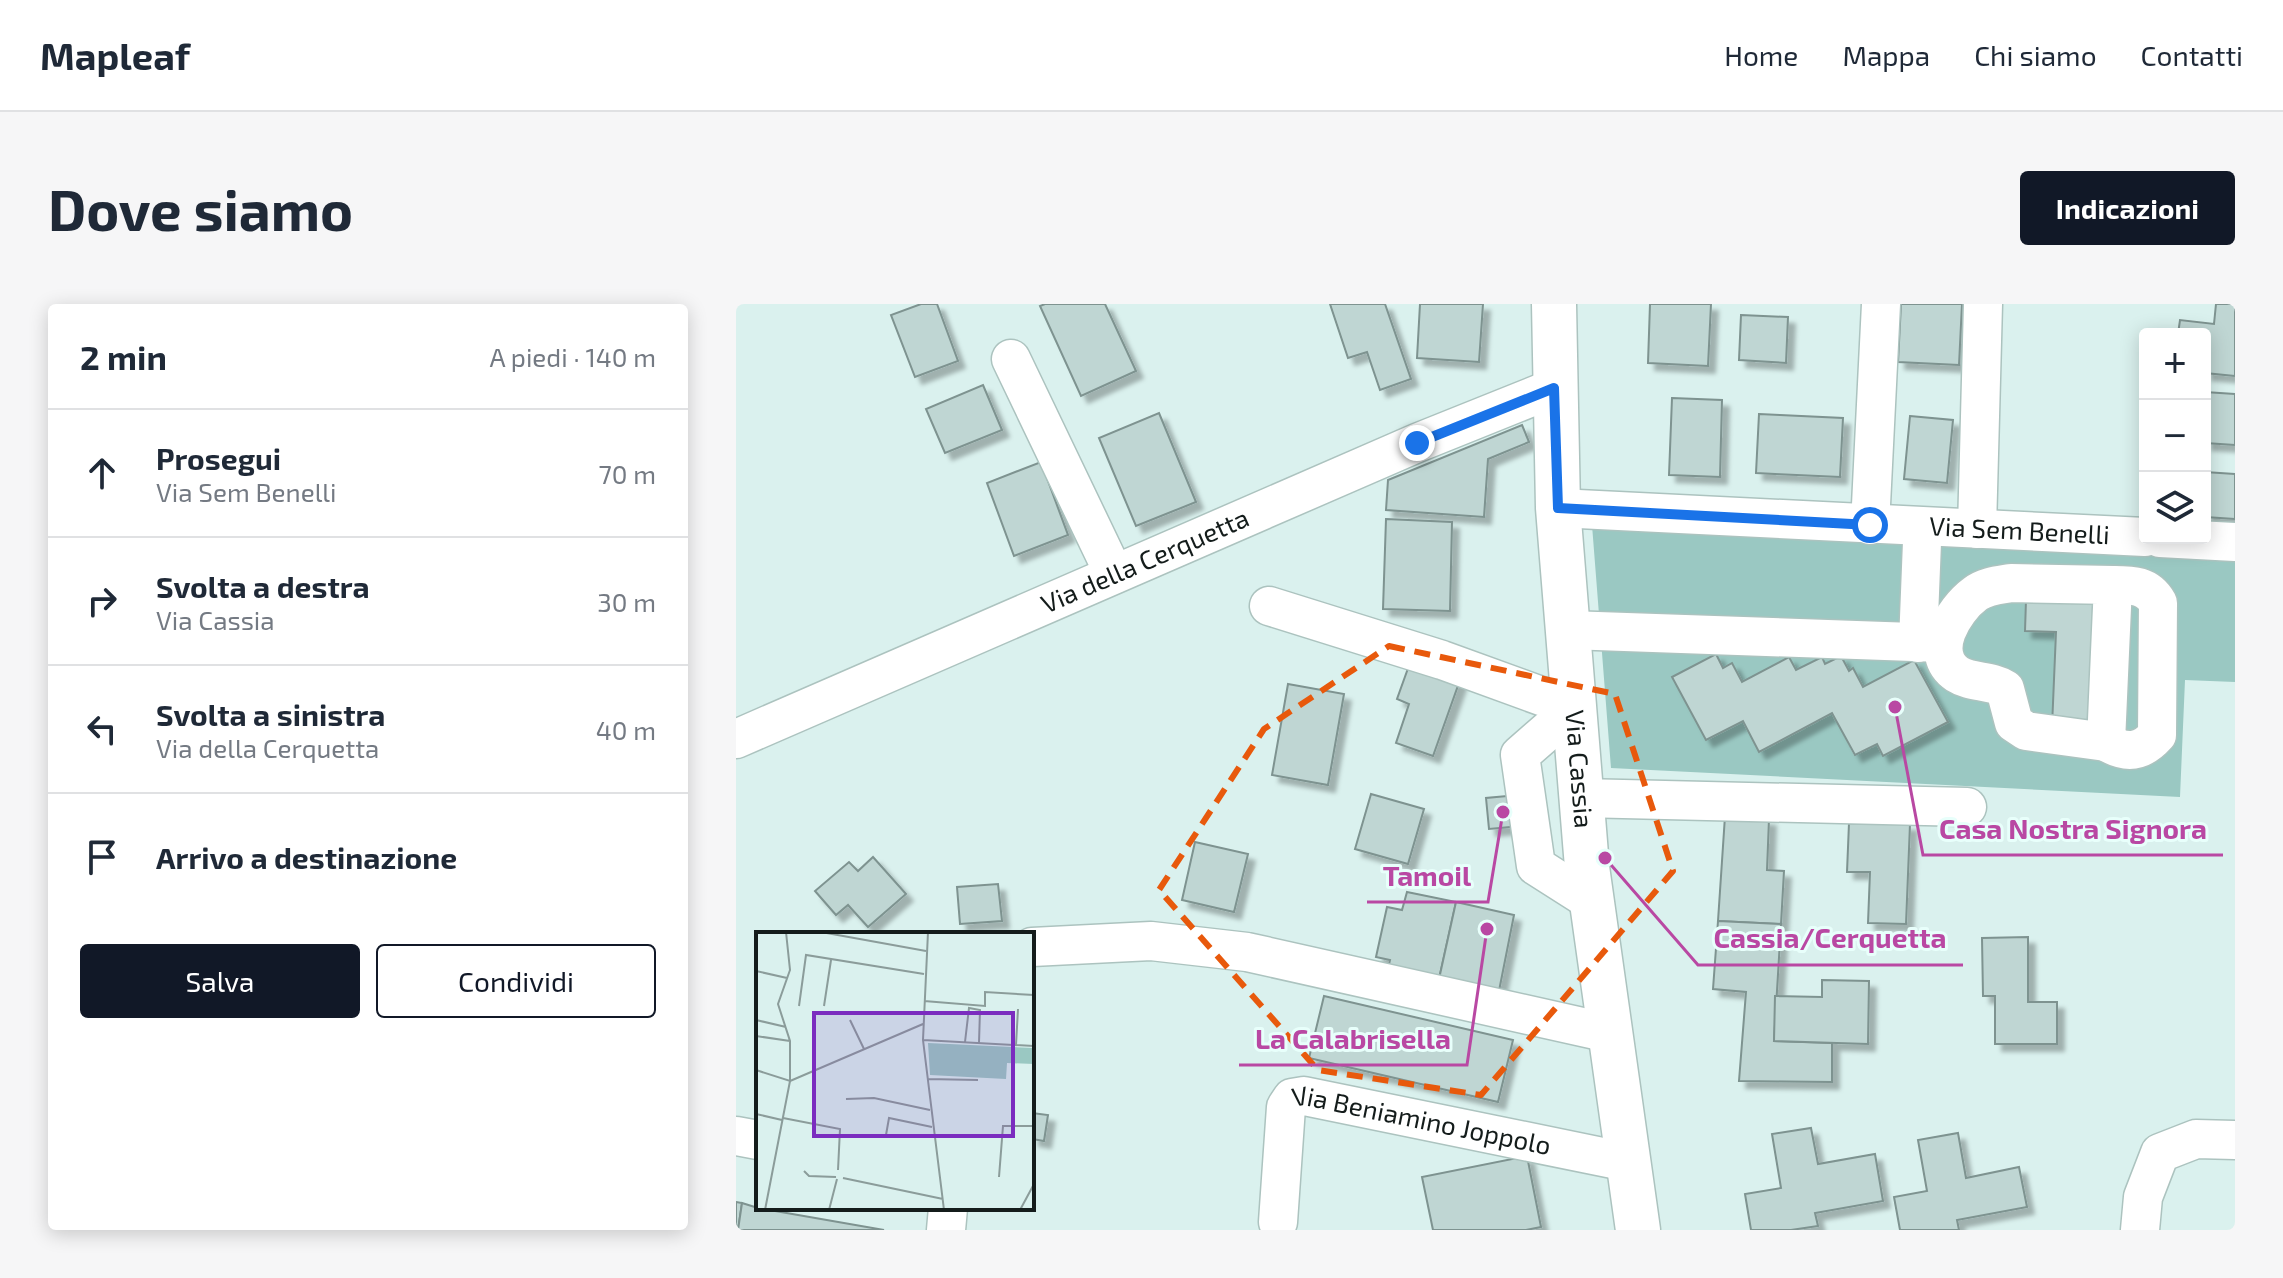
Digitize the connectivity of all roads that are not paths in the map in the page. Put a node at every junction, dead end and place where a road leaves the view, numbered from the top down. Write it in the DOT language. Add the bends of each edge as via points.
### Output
graph roads {
  1 [pos="1554,304"];
  2 [pos="1881,304"];
  3 [pos="1983,304"];
  4 [pos="1011,359"];
  5 [pos="1554,388"];
  6 [pos="1558,508"];
  7 [pos="1870,525"];
  8 [pos="1977,529"];
  9 [pos="2139,537"];
  10 [pos="2211,541"];
  11 [pos="1922,542"];
  12 [pos="2235,542"];
  13 [pos="1114,574"];
  14 [pos="2113,585"];
  15 [pos="1269,606"];
  16 [pos="1568,630"];
  17 [pos="1930,643"];
  18 [pos="1574,708"];
  19 [pos="736,739"];
  20 [pos="2106,742"];
  21 [pos="1581,798"];
  22 [pos="1967,807"];
  23 [pos="1591,901"];
  24 [pos="1034,947"];
  25 [pos="1609,1033"];
  26 [pos="736,1136"];
  27 [pos="756,1140"];
  28 [pos="2235,1140"];
  29 [pos="1627,1162"];
  30 [pos="948,1210"];
  31 [pos="1278,1222"];
  32 [pos="946,1230"];
  33 [pos="1638,1230"];
  34 [pos="2140,1230"];
  1 -- 5 [label="main road, Via Cassia"];
  2 -- 7 [label="street"];
  3 -- 8 [label="street"];
  4 -- 13 [label="street"];
  5 -- 6 [label="main road, Via Cassia"];
  5 -- 13 [label="street, Via della Cerquetta"];
  6 -- 7 [label="street, Via Sem Benelli"];
  6 -- 16 [label="main road, Via Cassia"];
  7 -- 8 [label="street, Via Sem Benelli"];
  8 -- 9 [label="street, Via Sem Benelli"];
  10 -- 12 [label="street"];
  11 -- 17 [label="street"];
  13 -- 19 [label="street, Via della Cerquetta"];
  14 -- 17 [label="street" via="1992,586 1976,592"];
  14 -- 20 [label="street"];
  14 -- 20 [label="street" via="2146,589 2158,603 2157,735 2137,749 2122,750"];
  15 -- 18 [label="street"];
  16 -- 17 [label="street"];
  16 -- 18 [label="main road, Via Cassia"];
  17 -- 20 [label="street" via="1958,674 2005,689 2014,723 2026,731"];
  18 -- 21 [label="main road, Via Cassia"];
  18 -- 23 [label="street" via="1520,755 1536,866"];
  21 -- 22 [label="street"];
  21 -- 23 [label="main road, Via Cassia"];
  23 -- 25 [label="main road, Via Cassia"];
  24 -- 25 [label="street" via="1151,941 1247,952"];
  25 -- 29 [label="main road, Via Cassia"];
  26 -- 27 [label="street"];
  28 -- 34 [label="street" via="2196,1139 2160,1153 2143,1197"];
  29 -- 31 [label="street, Via Beniamino Joppolo" via="1304,1096 1292,1098 1286,1107"];
  29 -- 33 [label="main road, Via Cassia"];
  30 -- 32 [label="street"];
}
